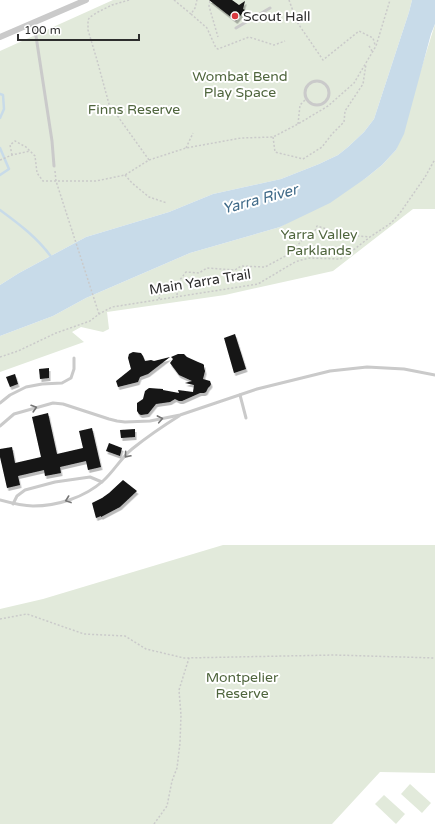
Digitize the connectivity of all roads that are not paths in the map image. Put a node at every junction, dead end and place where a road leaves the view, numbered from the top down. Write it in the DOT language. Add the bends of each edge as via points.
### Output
graph roads {
  1 [pos="86,0"];
  2 [pos="270,8"];
  3 [pos="34,23"];
  4 [pos="236,28"];
  5 [pos="0,37"];
  6 [pos="306,99"];
  7 [pos="54,166"];
  8 [pos="74,358"];
  9 [pos="435,375"];
  10 [pos="240,395"];
  11 [pos="0,403"];
  12 [pos="180,415"];
  13 [pos="246,418"];
  14 [pos="0,426"];
  15 [pos="102,482"];
  16 [pos="0,500"];
  17 [pos="13,504"];
  1 -- 3 [label="street"];
  2 -- 4 [label="lane"];
  3 -- 5 [label="street"];
  3 -- 7 [label="lane"];
  6 -- 6 [label="lane" via="304,93 310,82 316,80 327,86 329,95 323,103 317,105"];
  8 -- 11 [label="lane" via="71,378 62,383 26,387"];
  9 -- 10 [label="lane" via="367,367 330,371"];
  10 -- 12 [label="lane"];
  10 -- 13 [label="lane"];
  14 -- 12 [label="lane, one-way" via="14,414 53,403 125,422 150,421"];
  12 -- 15 [label="lane, one-way" via="131,450"];
  15 -- 17 [label="lane, one-way" via="88,492 60,503 32,506"];
  15 -- 17 [label="lane" via="90,477 40,486 25,490 17,496"];
  16 -- 17 [label="lane"];
}
